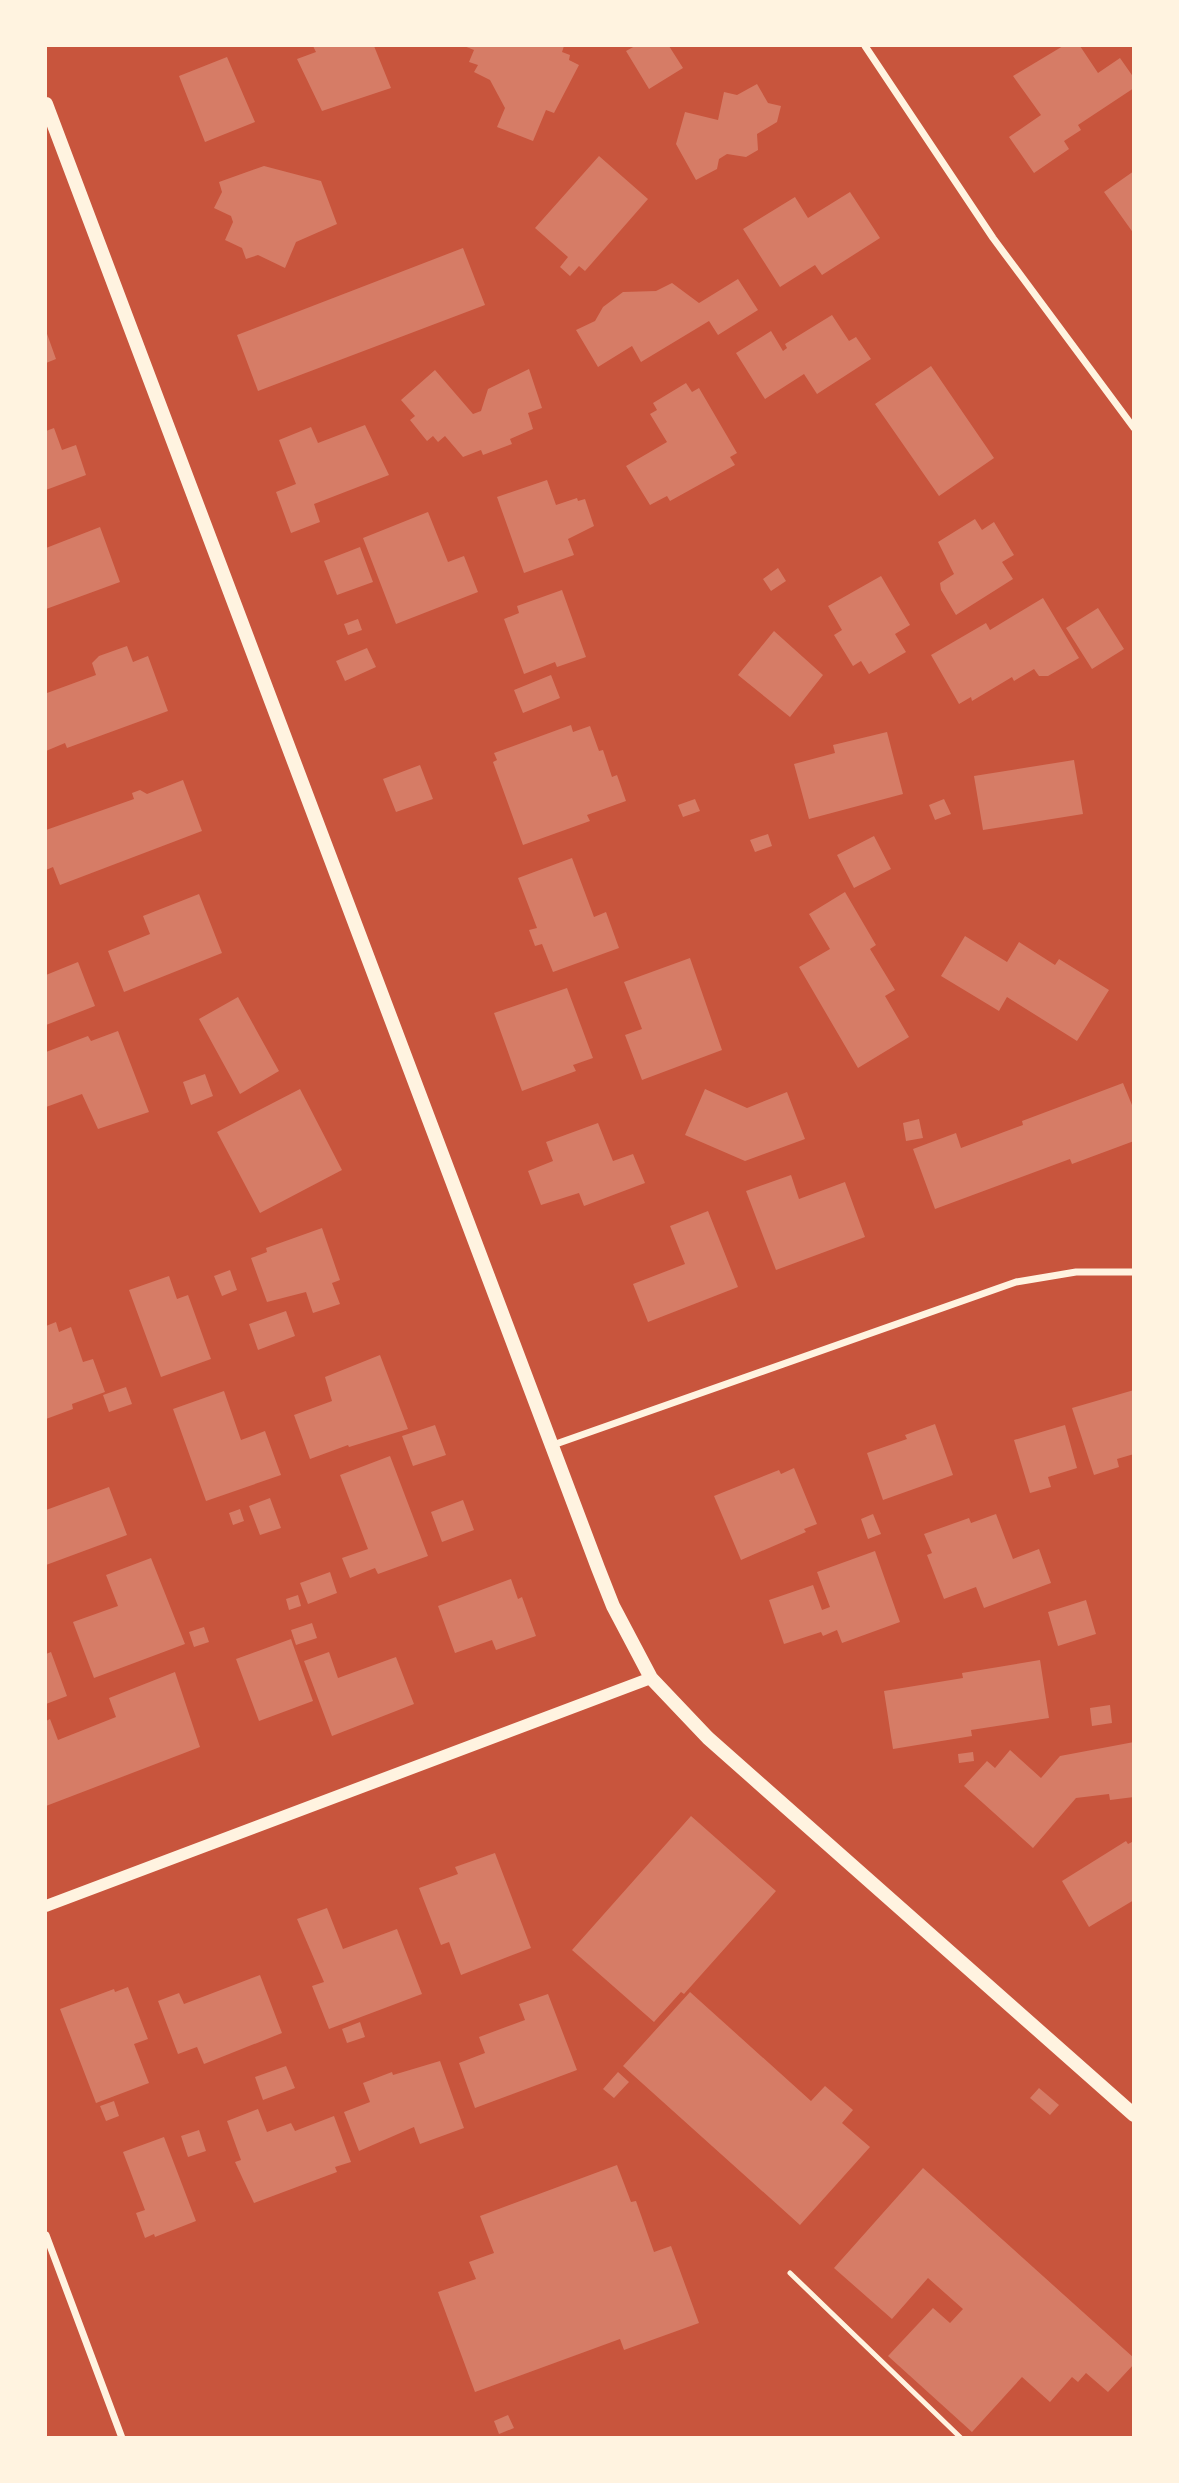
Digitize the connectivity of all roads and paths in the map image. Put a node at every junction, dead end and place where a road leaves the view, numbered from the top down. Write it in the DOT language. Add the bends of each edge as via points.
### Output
graph roads {
  1 [pos="865,46"];
  2 [pos="46,104"];
  3 [pos="1133,428"];
  4 [pos="1133,1272"];
  5 [pos="552,1445"];
  6 [pos="651,1678"];
  7 [pos="46,1906"];
  8 [pos="1133,2115"];
  9 [pos="46,2235"];
  10 [pos="790,2273"];
  11 [pos="122,2438"];
  12 [pos="961,2438"];
  1 -- 3 [label="street" via="993,238"];
  2 -- 5 [label="main road"];
  4 -- 5 [label="street" via="1076,1272 1016,1282"];
  5 -- 6 [label="main road" via="613,1606"];
  6 -- 7 [label="street"];
  6 -- 8 [label="main road" via="708,1738"];
  9 -- 11 [label="street"];
  10 -- 12 [label="lane"];
}
